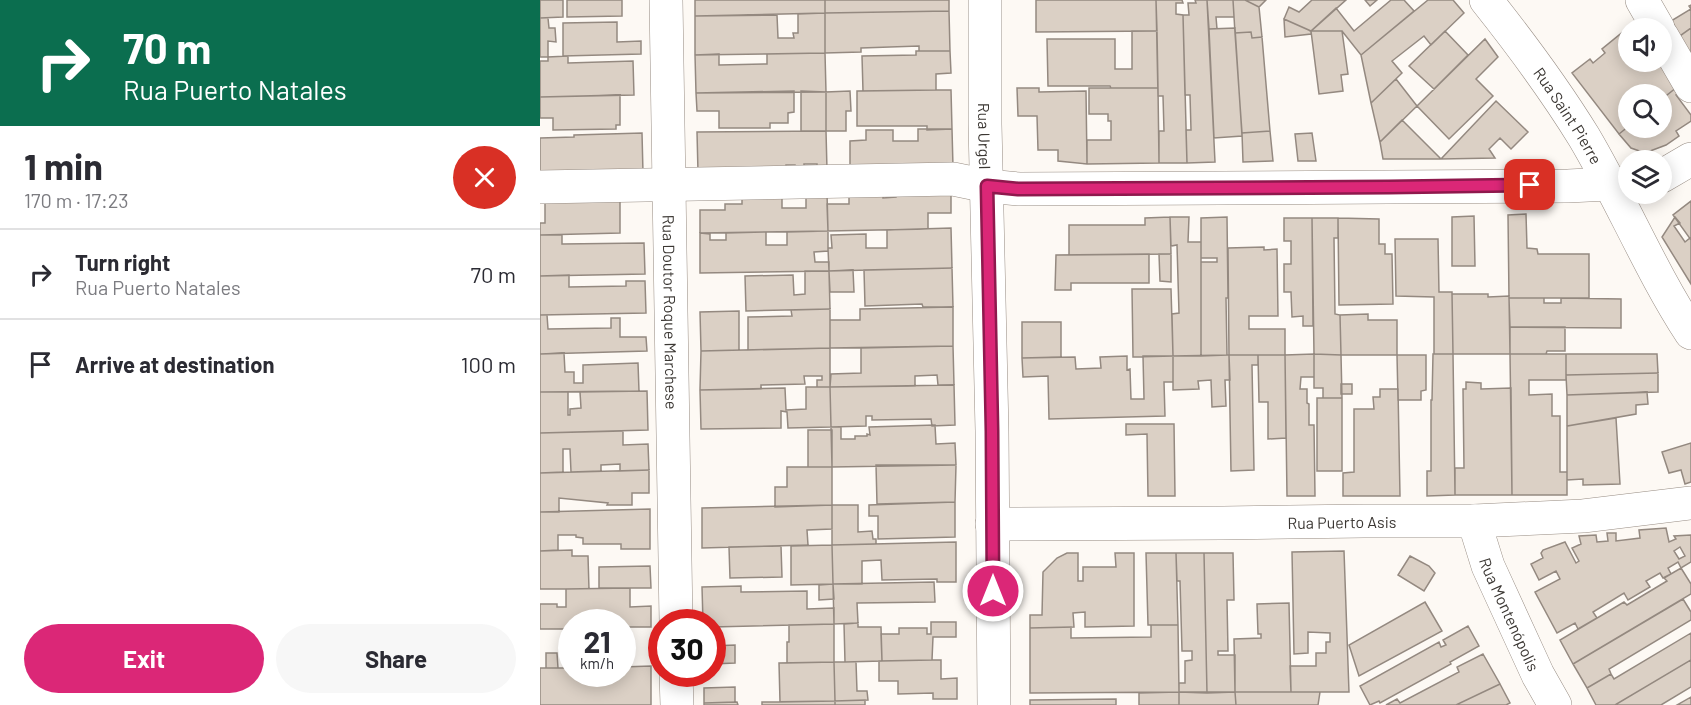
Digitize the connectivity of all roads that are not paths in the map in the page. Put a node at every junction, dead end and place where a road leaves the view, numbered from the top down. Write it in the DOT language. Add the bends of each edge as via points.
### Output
graph roads {
  1 [pos="666,0"];
  2 [pos="985,0"];
  3 [pos="1486,0"];
  4 [pos="1642,0"];
  5 [pos="1652,18"];
  6 [pos="1672,53"];
  7 [pos="1691,86"];
  8 [pos="1691,159"];
  9 [pos="1672,170"];
  10 [pos="1618,183"];
  11 [pos="1618,184"];
  12 [pos="669,185"];
  13 [pos="987,186"];
  14 [pos="540,187"];
  15 [pos="1627,204"];
  16 [pos="1691,333"];
  17 [pos="1691,503"];
  18 [pos="1474,521"];
  19 [pos="992,524"];
  20 [pos="676,609"];
  21 [pos="676,687"];
  22 [pos="676,705"];
  23 [pos="994,705"];
  24 [pos="1555,705"];
  1 -- 12 [label="street, Rua Doutor Roque Marchese"];
  2 -- 13 [label="street, Rua Urgel"];
  3 -- 10 [label="street, Rua Saint Pierre"];
  4 -- 5 [label="street"];
  6 -- 7 [label="street"];
  8 -- 9 [label="street"];
  11 -- 13 [label="street" via="1030,189"];
  12 -- 13 [label="street" via="953,179"];
  12 -- 14 [label="street"];
  12 -- 20 [label="street, Rua Doutor Roque Marchese"];
  13 -- 19 [label="street, Rua Urgel"];
  15 -- 16 [label="street, Rua Saint Pierre" via="1651,266"];
  17 -- 18 [label="street, Rua Puerto Asis" via="1583,516"];
  18 -- 19 [label="street, Rua Puerto Asis"];
  18 -- 24 [label="street, Rua Montenópolis" via="1493,577"];
  19 -- 23 [label="street, Rua Urgel"];
  21 -- 22 [label="street"];
}
